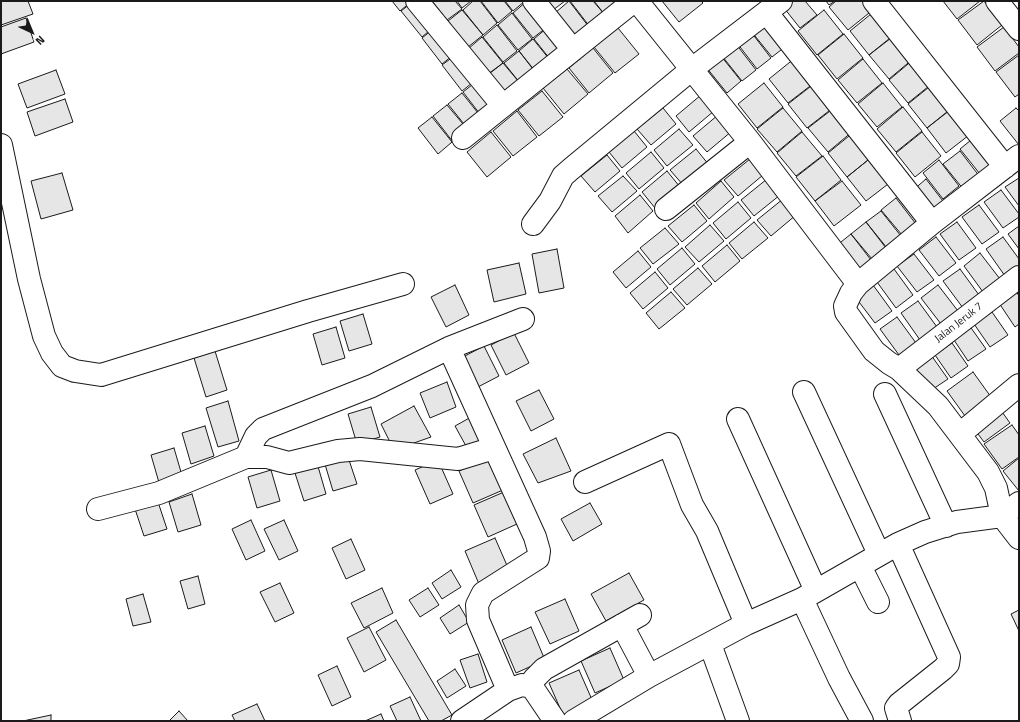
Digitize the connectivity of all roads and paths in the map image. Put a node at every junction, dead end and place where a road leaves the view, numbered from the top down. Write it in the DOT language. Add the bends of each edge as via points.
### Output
graph roads {
  1 [pos="417,1"];
  2 [pos="534,1"];
  3 [pos="636,1"];
  4 [pos="874,1"];
  5 [pos="997,1"];
  6 [pos="774,7"];
  7 [pos="1019,29"];
  8 [pos="573,50"];
  9 [pos="692,68"];
  10 [pos="503,106"];
  11 [pos="463,138"];
  12 [pos="750,142"];
  13 [pos="1,145"];
  14 [pos="1012,162"];
  15 [pos="666,209"];
  16 [pos="932,223"];
  17 [pos="533,224"];
  18 [pos="1019,277"];
  19 [pos="404,284"];
  20 [pos="858,284"];
  21 [pos="523,319"];
  22 [pos="449,348"];
  23 [pos="899,369"];
  24 [pos="1019,385"];
  25 [pos="804,392"];
  26 [pos="885,394"];
  27 [pos="738,419"];
  28 [pos="960,434"];
  29 [pos="494,448"];
  30 [pos="246,458"];
  31 [pos="585,482"];
  32 [pos="1019,503"];
  33 [pos="98,509"];
  34 [pos="995,517"];
  35 [pos="951,524"];
  36 [pos="1019,538"];
  37 [pos="898,544"];
  38 [pos="879,554"];
  39 [pos="860,566"];
  40 [pos="809,595"];
  41 [pos="878,602"];
  42 [pos="746,624"];
  43 [pos="710,644"];
  44 [pos="649,676"];
  45 [pos="532,687"];
  46 [pos="508,690"];
  47 [pos="462,721"];
  48 [pos="555,721"];
  49 [pos="574,721"];
  50 [pos="738,721"];
  51 [pos="862,721"];
  52 [pos="900,721"];
  1 -- 10 [label="street"];
  2 -- 8 [label="street"];
  3 -- 8 [label="street"];
  3 -- 9 [label="street"];
  4 -- 14 [label="street"];
  5 -- 7 [label="street"];
  6 -- 9 [label="street"];
  6 -- 16 [label="street"];
  8 -- 10 [label="street"];
  9 -- 12 [label="street"];
  9 -- 17 [label="street" via="571,169"];
  10 -- 11 [label="street"];
  12 -- 15 [label="street"];
  12 -- 20 [label="street"];
  13 -- 19 [label="street" via="29,279 44,336 62,366 76,371 101,375"];
  14 -- 16 [label="street"];
  16 -- 20 [label="street"];
  18 -- 23 [label="street, Jalan Jeruk 7"];
  20 -- 23 [label="street" via="848,298 846,312 874,350"];
  21 -- 22 [label="street"];
  22 -- 29 [label="street"];
  22 -- 30 [label="street" via="372,386 263,429 256,436"];
  23 -- 28 [label="street" via="938,406"];
  24 -- 28 [label="street"];
  25 -- 38 [label="street"];
  26 -- 35 [label="street"];
  27 -- 40 [label="street"];
  28 -- 34 [label="street" via="993,479"];
  29 -- 30 [label="street" via="458,459 360,449 338,451 289,463 267,457"];
  29 -- 46 [label="street" via="539,551 538,558 483,593 477,605 478,620"];
  30 -- 33 [label="street" via="159,493"];
  31 -- 42 [label="street" via="669,444 692,505 707,531"];
  32 -- 34 [label="street"];
  34 -- 35 [label="street"];
  34 -- 36 [label="street"];
  35 -- 37 [label="street"];
  37 -- 38 [label="street"];
  37 -- 52 [label="street" via="949,657 948,664 943,669 899,704 896,708"];
  38 -- 39 [label="street"];
  39 -- 40 [label="street"];
  39 -- 41 [label="street"];
  40 -- 42 [label="street"];
  40 -- 51 [label="street" via="839,678"];
  42 -- 43 [label="street"];
  43 -- 44 [label="street"];
  43 -- 50 [label="street"];
  44 -- 45 [label="street" via="631,620 544,669 534,679"];
  44 -- 49 [label="street"];
  45 -- 46 [label="street" via="522,685"];
  45 -- 48 [label="street"];
  46 -- 47 [label="street"];
}
